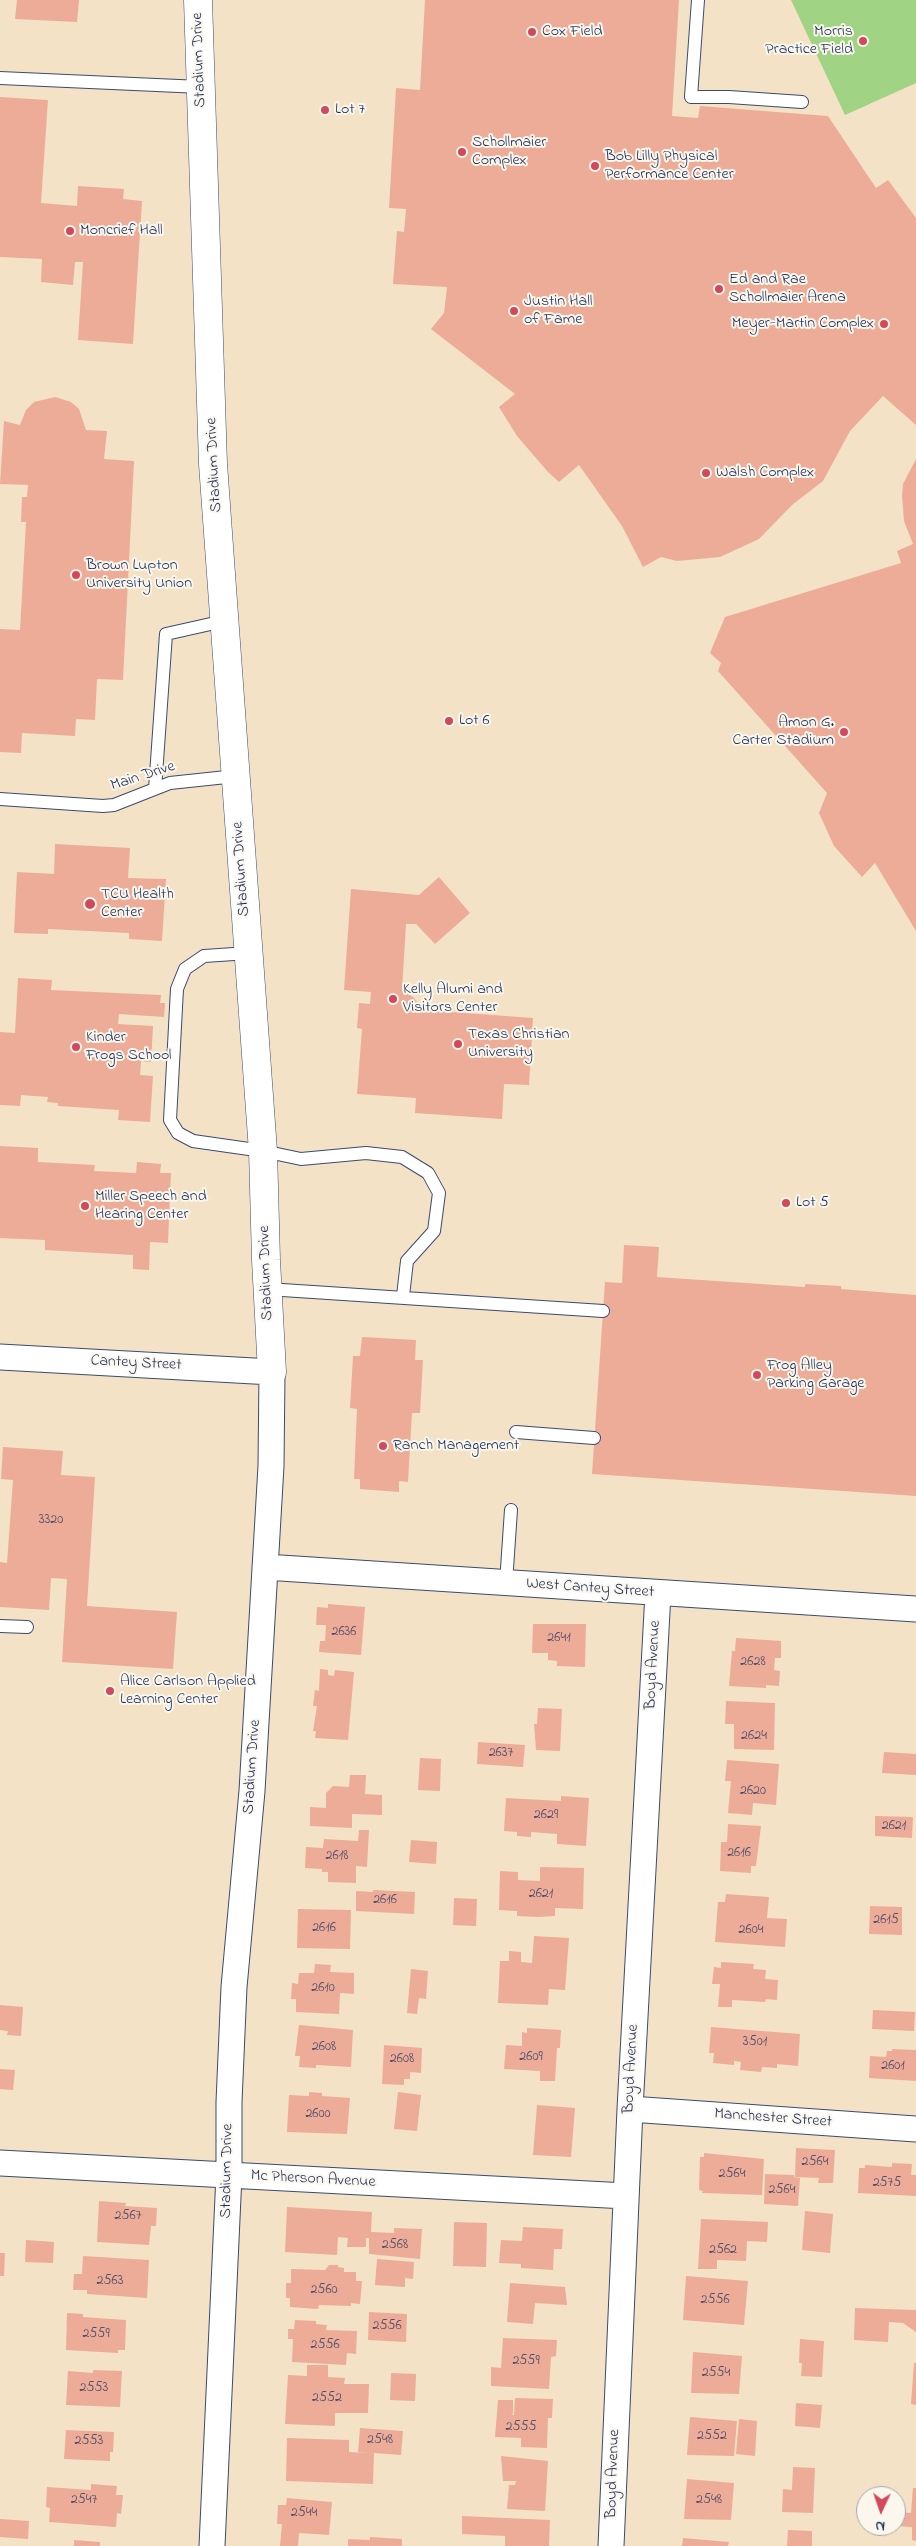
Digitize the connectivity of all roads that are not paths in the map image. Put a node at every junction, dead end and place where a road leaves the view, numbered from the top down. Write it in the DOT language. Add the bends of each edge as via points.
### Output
graph roads {
  1 [pos="198,0"];
  2 [pos="698,0"];
  3 [pos="0,78"];
  4 [pos="201,87"];
  5 [pos="802,102"];
  6 [pos="224,621"];
  7 [pos="236,776"];
  8 [pos="155,789"];
  9 [pos="0,800"];
  10 [pos="249,953"];
  11 [pos="263,1151"];
  12 [pos="267,1289"];
  13 [pos="403,1296"];
  14 [pos="603,1311"];
  15 [pos="0,1357"];
  16 [pos="272,1372"];
  17 [pos="516,1432"];
  18 [pos="594,1438"];
  19 [pos="511,1510"];
  20 [pos="265,1567"];
  21 [pos="506,1583"];
  22 [pos="658,1593"];
  23 [pos="916,1609"];
  24 [pos="0,1626"];
  25 [pos="27,1627"];
  26 [pos="630,2109"];
  27 [pos="916,2129"];
  28 [pos="0,2163"];
  29 [pos="229,2176"];
  30 [pos="626,2196"];
  31 [pos="212,2546"];
  32 [pos="611,2546"];
  1 -- 4 [label="street, Stadium Drive"];
  2 -- 5 [label="lane" via="691,97"];
  3 -- 4 [label="lane"];
  4 -- 6 [label="street, Stadium Drive" via="214,464"];
  6 -- 7 [label="street, Stadium Drive"];
  6 -- 8 [label="lane" via="166,634"];
  7 -- 8 [label="lane, Main Drive" via="170,783"];
  7 -- 10 [label="street, Stadium Drive"];
  8 -- 9 [label="lane, Main Drive" via="103,806"];
  10 -- 11 [label="street, Stadium Drive"];
  10 -- 11 [label="lane" via="204,956 185,968 177,989 170,1120 178,1133 193,1141"];
  11 -- 12 [label="street, Stadium Drive"];
  11 -- 13 [label="lane" via="300,1159 366,1153 402,1157 428,1173 439,1193 434,1231 407,1261"];
  12 -- 13 [label="lane"];
  12 -- 16 [label="street, Stadium Drive"];
  13 -- 14 [label="lane"];
  15 -- 16 [label="street, Cantey Street"];
  16 -- 20 [label="street, Stadium Drive"];
  17 -- 18 [label="lane"];
  19 -- 21 [label="lane"];
  20 -- 21 [label="street, West Cantey Street"];
  20 -- 29 [label="street, Stadium Drive" via="252,1791 234,1987"];
  21 -- 22 [label="street, West Cantey Street"];
  22 -- 23 [label="street, West Cantey Street"];
  22 -- 26 [label="street, Boyd Avenue"];
  24 -- 25 [label="lane"];
  26 -- 27 [label="street, Manchester Street"];
  26 -- 30 [label="street, Boyd Avenue"];
  28 -- 29 [label="street, Mc Pherson Avenue"];
  29 -- 30 [label="street, Mc Pherson Avenue"];
  29 -- 31 [label="street, Stadium Drive"];
  30 -- 32 [label="street, Boyd Avenue"];
}
